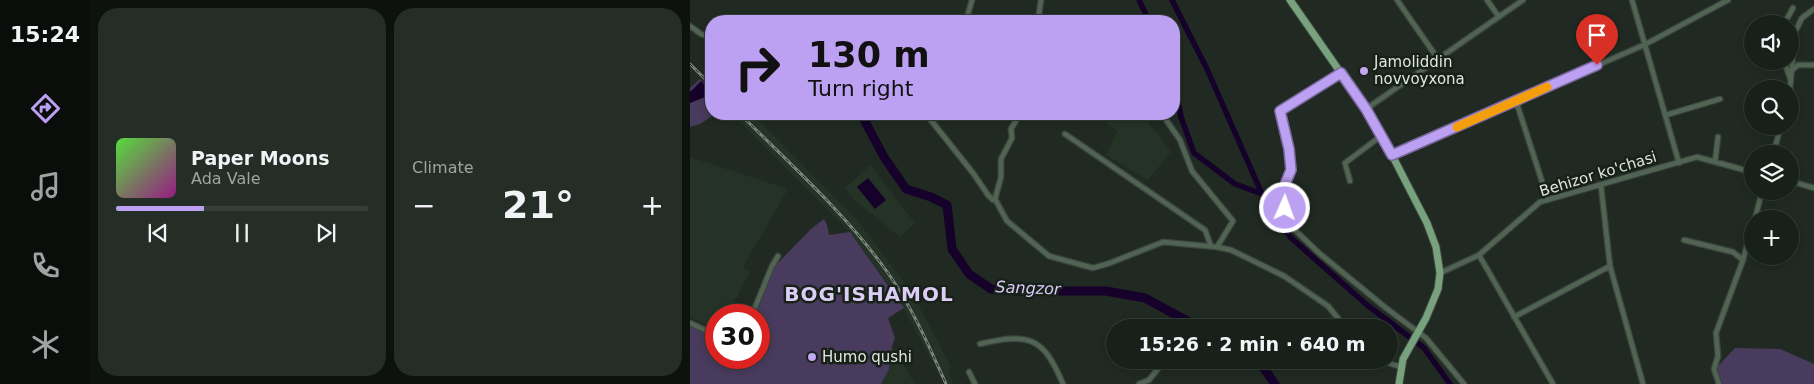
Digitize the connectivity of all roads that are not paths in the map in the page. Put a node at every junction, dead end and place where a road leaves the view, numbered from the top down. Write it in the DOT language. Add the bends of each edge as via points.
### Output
graph roads {
  1 [pos="972,0"];
  2 [pos="1042,0"];
  3 [pos="1290,0"];
  4 [pos="1397,0"];
  5 [pos="1487,0"];
  6 [pos="1523,0"];
  7 [pos="1632,0"];
  8 [pos="1728,0"];
  9 [pos="1792,8"];
  10 [pos="1814,9"];
  11 [pos="968,15"];
  12 [pos="1039,15"];
  13 [pos="1788,15"];
  14 [pos="1499,17"];
  15 [pos="1799,24"];
  16 [pos="690,26"];
  17 [pos="705,35"];
  18 [pos="1646,44"];
  19 [pos="1438,59"];
  20 [pos="1799,65"];
  21 [pos="1814,65"];
  22 [pos="1788,70"];
  23 [pos="1792,70"];
  24 [pos="1341,73"];
  25 [pos="1791,79"];
  26 [pos="1720,99"];
  27 [pos="1516,101"];
  28 [pos="1366,109"];
  29 [pos="1666,115"];
  30 [pos="931,120"];
  31 [pos="1016,120"];
  32 [pos="1166,120"];
  33 [pos="1065,134"];
  34 [pos="1381,136"];
  35 [pos="1718,137"];
  36 [pos="1392,155"];
  37 [pos="1679,162"];
  38 [pos="1715,162"];
  39 [pos="1744,170"];
  40 [pos="1350,180"];
  41 [pos="1799,184"];
  42 [pos="1601,186"];
  43 [pos="1814,188"];
  44 [pos="995,199"];
  45 [pos="1548,200"];
  46 [pos="1684,240"];
  47 [pos="1210,246"];
  48 [pos="1217,247"];
  49 [pos="1480,255"];
  50 [pos="778,256"];
  51 [pos="1744,256"];
  52 [pos="1743,260"];
  53 [pos="1610,266"];
  54 [pos="1440,273"];
  55 [pos="756,304"];
  56 [pos="1514,317"];
  57 [pos="1339,319"];
  58 [pos="690,323"];
  59 [pos="705,330"];
  60 [pos="1419,332"];
  61 [pos="980,344"];
  62 [pos="1398,366"];
  63 [pos="1401,367"];
  64 [pos="1158,369"];
  65 [pos="969,372"];
  66 [pos="974,384"];
  67 [pos="1063,384"];
  68 [pos="1139,384"];
  69 [pos="1399,384"];
  70 [pos="1464,384"];
  71 [pos="1553,384"];
  72 [pos="1643,384"];
  73 [pos="1719,384"];
  1 -- 11 [label="street"];
  2 -- 12 [label="street"];
  3 -- 24 [label="main road"];
  4 -- 19 [label="street"];
  5 -- 14 [label="street"];
  6 -- 14 [label="street"];
  7 -- 18 [label="street"];
  8 -- 18 [label="street"];
  9 -- 13 [label="street"];
  10 -- 15 [label="street"];
  14 -- 19 [label="street"];
  16 -- 17 [label="street"];
  18 -- 27 [label="street"];
  18 -- 29 [label="street"];
  19 -- 28 [label="street"];
  20 -- 21 [label="street"];
  22 -- 25 [label="street"];
  23 -- 25 [label="street"];
  24 -- 28 [label="main road"];
  24 -- 60 [label="street" via="1280,111 1291,170 1286,182 1285,208 1296,231 1319,253"];
  26 -- 29 [label="street"];
  27 -- 36 [label="street"];
  27 -- 45 [label="street"];
  28 -- 34 [label="main road"];
  29 -- 37 [label="street"];
  30 -- 44 [label="street" via="988,195"];
  31 -- 44 [label="street" via="1011,129 1012,138 1001,159"];
  32 -- 48 [label="street" via="1180,140 1192,171 1233,220"];
  33 -- 47 [label="street" via="1205,230"];
  34 -- 36 [label="main road"];
  34 -- 40 [label="street" via="1345,162"];
  35 -- 38 [label="street"];
  36 -- 54 [label="main road" via="1432,235"];
  37 -- 38 [label="street, Behizor ko'chasi" via="1697,157"];
  37 -- 42 [label="street, Behizor ko'chasi"];
  38 -- 39 [label="street, Behizor ko'chasi"];
  41 -- 43 [label="street"];
  42 -- 45 [label="street, Behizor ko'chasi"];
  42 -- 53 [label="street"];
  44 -- 47 [label="street" via="1007,221 1049,256 1084,267 1110,263 1163,242"];
  45 -- 49 [label="street, Behizor ko'chasi" via="1540,202"];
  46 -- 52 [label="street" via="1733,252"];
  47 -- 48 [label="street"];
  48 -- 57 [label="street" via="1231,250 1284,276 1328,306"];
  49 -- 54 [label="street, Behizor ko'chasi"];
  49 -- 56 [label="street"];
  50 -- 55 [label="street"];
  51 -- 52 [label="street"];
  52 -- 73 [label="street" via="1716,333 1718,356 1714,369"];
  53 -- 56 [label="street"];
  53 -- 72 [label="street"];
  54 -- 60 [label="main road" via="1435,297"];
  56 -- 71 [label="street"];
  58 -- 59 [label="street"];
  60 -- 63 [label="main road" via="1406,351"];
  60 -- 70 [label="street"];
  61 -- 67 [label="street" via="1023,338 1042,346"];
  62 -- 63 [label="street"];
  63 -- 69 [label="main road"];
  64 -- 68 [label="street" via="1149,380"];
  65 -- 66 [label="street"];
}
